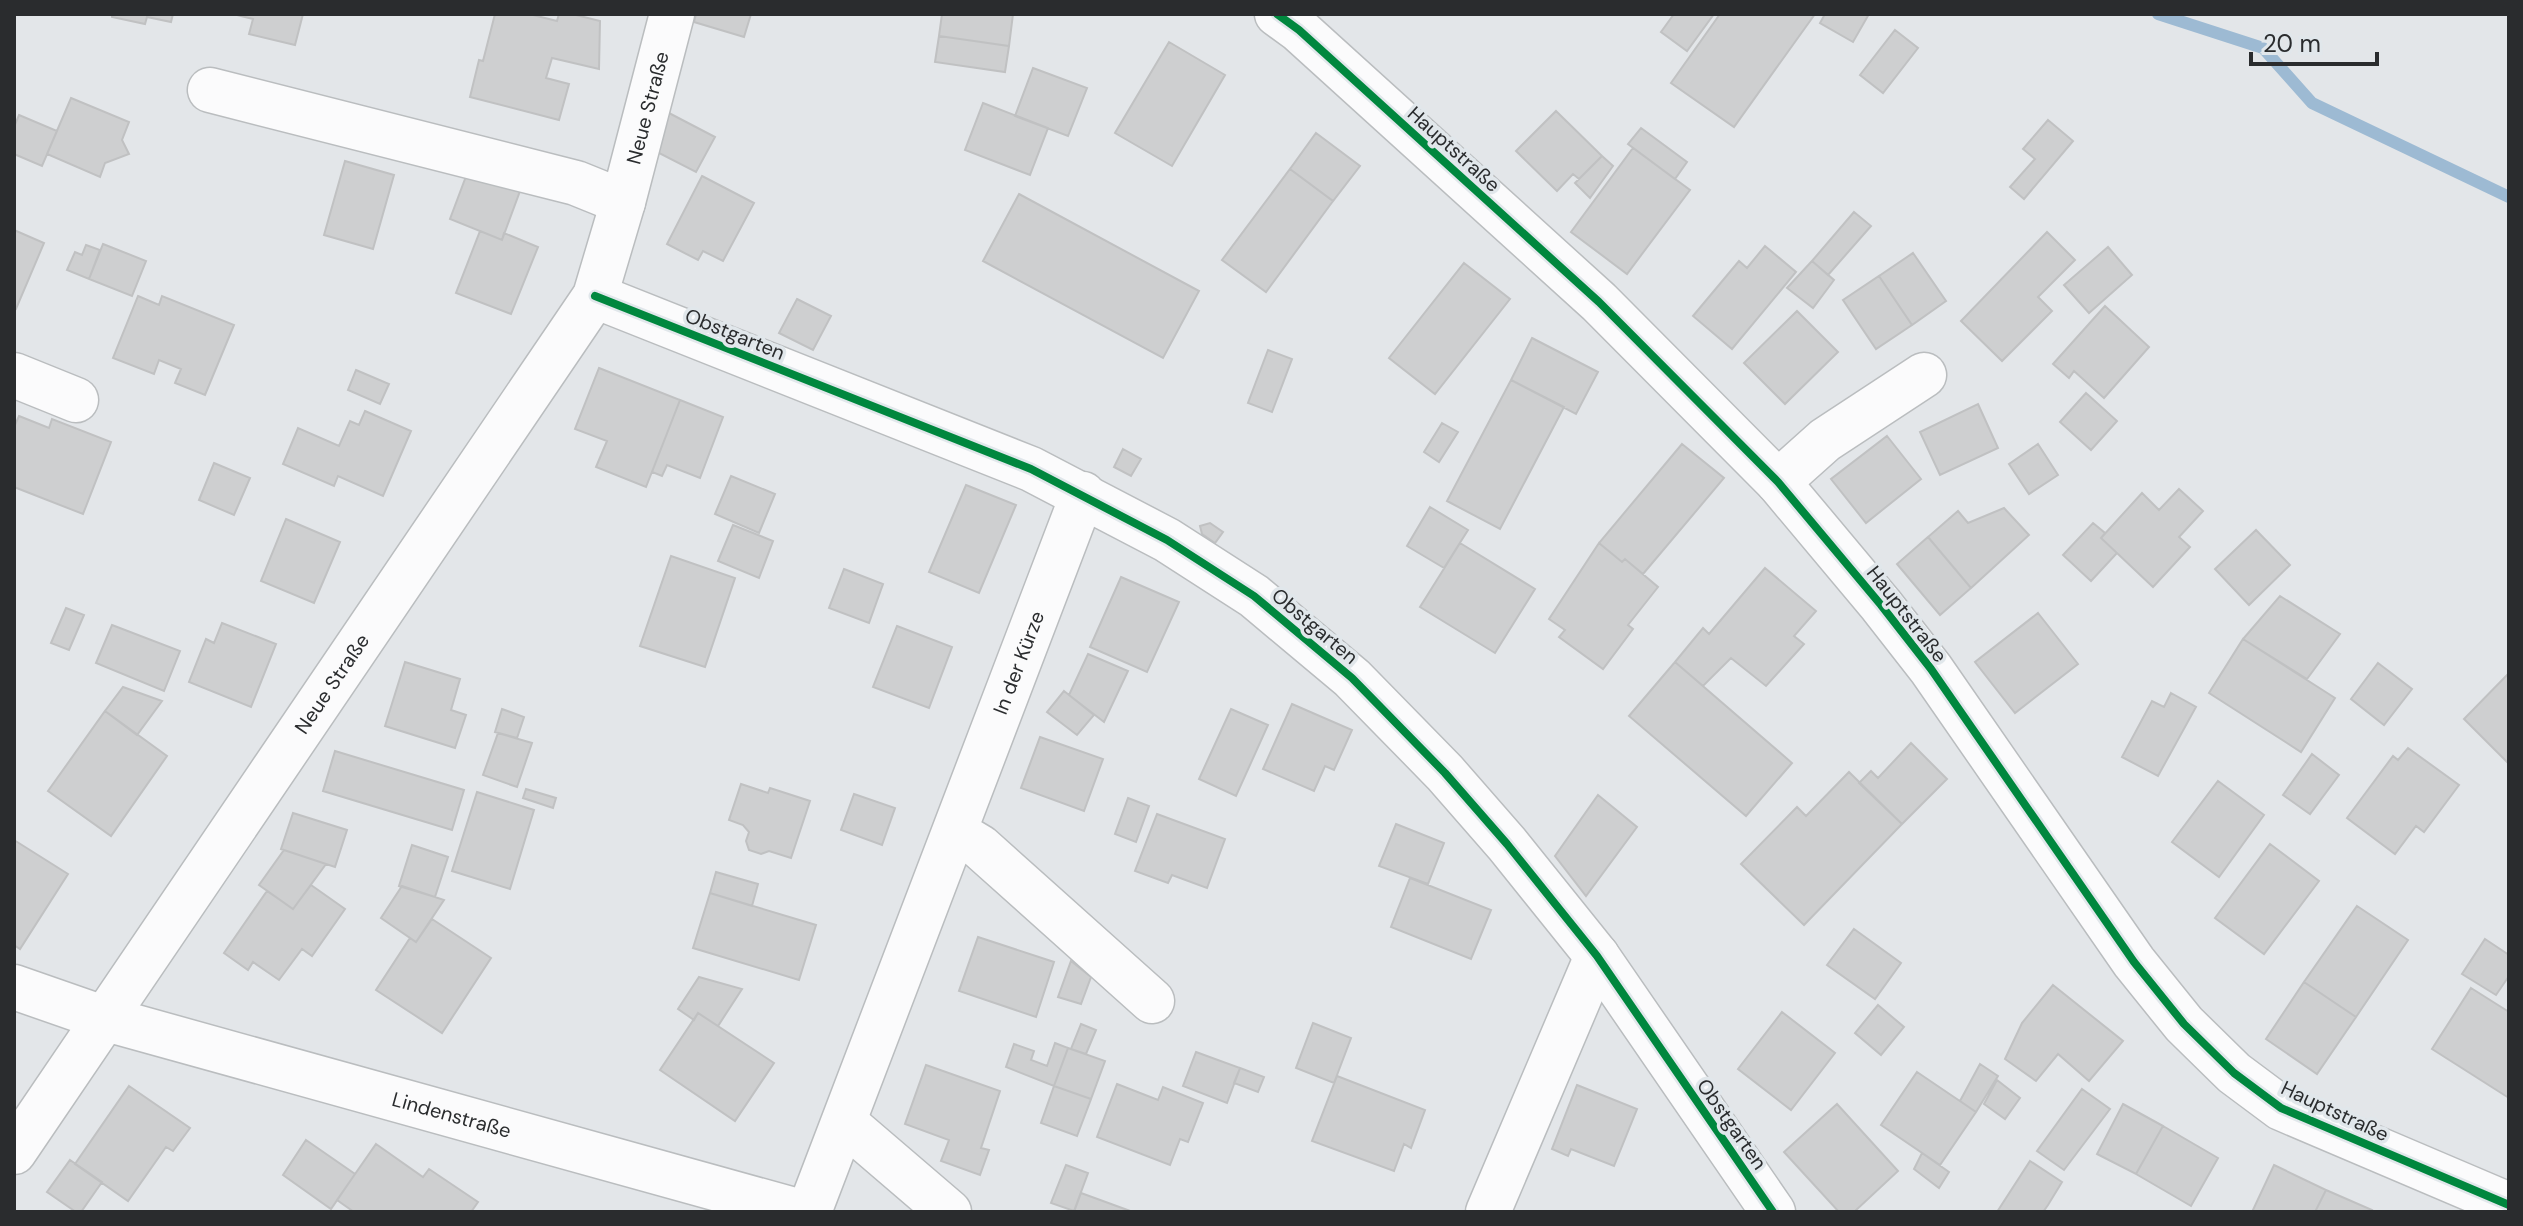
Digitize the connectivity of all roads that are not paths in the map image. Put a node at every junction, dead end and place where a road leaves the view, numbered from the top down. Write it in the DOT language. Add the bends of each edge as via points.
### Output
graph roads {
  1 [pos="672,14"];
  2 [pos="1296,19"];
  3 [pos="210,90"];
  4 [pos="623,202"];
  5 [pos="595,296"];
  6 [pos="14,375"];
  7 [pos="1924,375"];
  8 [pos="76,400"];
  9 [pos="1778,482"];
  10 [pos="1083,494"];
  11 [pos="955,832"];
  12 [pos="1597,956"];
  13 [pos="14,987"];
  14 [pos="1152,1001"];
  15 [pos="103,1018"];
  16 [pos="844,1122"];
  17 [pos="14,1152"];
  18 [pos="2509,1205"];
  19 [pos="801,1212"];
  20 [pos="809,1212"];
  21 [pos="949,1212"];
  22 [pos="1488,1212"];
  23 [pos="1773,1212"];
  1 -- 4 [label="street, Neue Straße"];
  2 -- 9 [label="street, Hauptstraße" via="1599,302"];
  3 -- 4 [label="street" via="576,183"];
  4 -- 5 [label="street, Neue Straße"];
  5 -- 10 [label="street, Obstgarten"];
  5 -- 15 [label="street, Neue Straße"];
  6 -- 8 [label="street"];
  7 -- 9 [label="street" via="1825,440"];
  9 -- 18 [label="street, Hauptstraße" via="1931,669 2134,962 2184,1024 2234,1073 2281,1108"];
  10 -- 11 [label="street, In der Kürze"];
  10 -- 12 [label="street, Obstgarten" via="1254,596 1352,678 1445,773"];
  11 -- 14 [label="street" via="980,847"];
  11 -- 16 [label="street, In der Kürze"];
  12 -- 22 [label="street"];
  12 -- 23 [label="street, Obstgarten"];
  13 -- 15 [label="street, Lindenstraße"];
  15 -- 17 [label="street, Neue Straße"];
  15 -- 19 [label="street, Lindenstraße"];
  16 -- 20 [label="street, In der Kürze"];
  16 -- 21 [label="street"];
}
